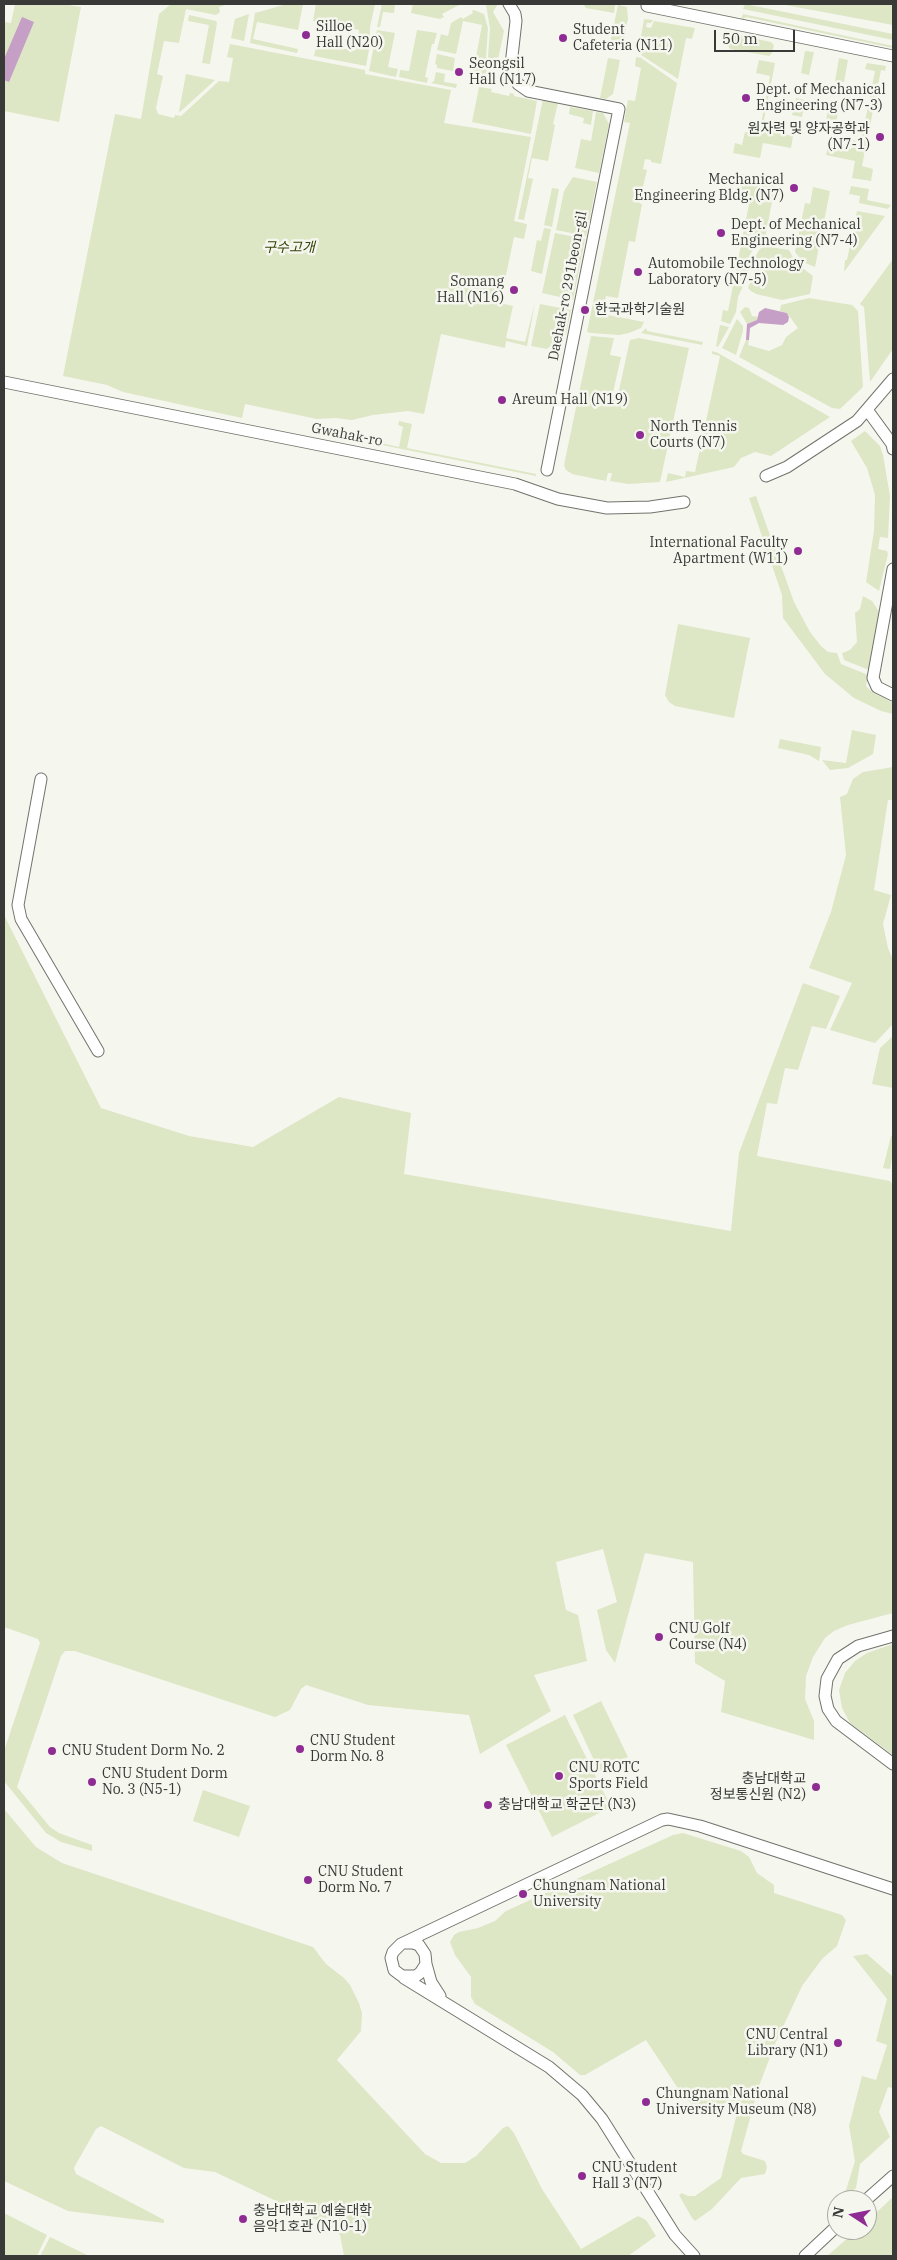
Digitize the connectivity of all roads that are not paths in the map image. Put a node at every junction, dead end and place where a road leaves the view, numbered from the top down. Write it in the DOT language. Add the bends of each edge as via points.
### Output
graph roads {
  1 [pos="509,4"];
  2 [pos="647,6"];
  3 [pos="893,56"];
  4 [pos="893,379"];
  5 [pos="4,382"];
  6 [pos="868,411"];
  7 [pos="893,449"];
  8 [pos="547,470"];
  9 [pos="766,476"];
  10 [pos="684,502"];
  11 [pos="893,569"];
  12 [pos="893,695"];
  13 [pos="41,779"];
  14 [pos="98,1051"];
  15 [pos="893,1636"];
  16 [pos="893,1764"];
  17 [pos="893,1888"];
  18 [pos="437,1928"];
  19 [pos="404,1943"];
  20 [pos="426,1960"];
  21 [pos="402,1976"];
  22 [pos="447,2003"];
  23 [pos="893,2176"];
  24 [pos="877,2190"];
  25 [pos="827,2235"];
  26 [pos="694,2256"];
  27 [pos="805,2256"];
  1 -- 8 [label="street, Daehak-ro 291beon-gil" via="516,21 511,66 518,84 528,91 619,109"];
  2 -- 3 [label="street"];
  4 -- 6 [label="street"];
  5 -- 10 [label="street, Gwahak-ro" via="515,484 558,499 607,508 650,508"];
  6 -- 7 [label="street"];
  6 -- 9 [label="street" via="823,446 787,468"];
  11 -- 12 [label="street" via="873,678 877,687"];
  13 -- 14 [label="street" via="18,905 21,920"];
  15 -- 16 [label="street" via="858,1646 838,1659 827,1679 825,1696 836,1721"];
  17 -- 18 [label="street" via="700,1826 668,1819"];
  18 -- 19 [label="street"];
  18 -- 20 [label="street" via="430,1940"];
  19 -- 20 [label="street" via="419,1945"];
  19 -- 21 [label="street" via="396,1948 392,1958 394,1970"];
  20 -- 21 [label="street" via="416,1976"];
  20 -- 22 [label="street" via="433,1986"];
  21 -- 22 [label="street"];
  22 -- 26 [label="street" via="549,2067 582,2095 602,2119 675,2235"];
  23 -- 24 [label="street"];
  25 -- 27 [label="street"];
}
